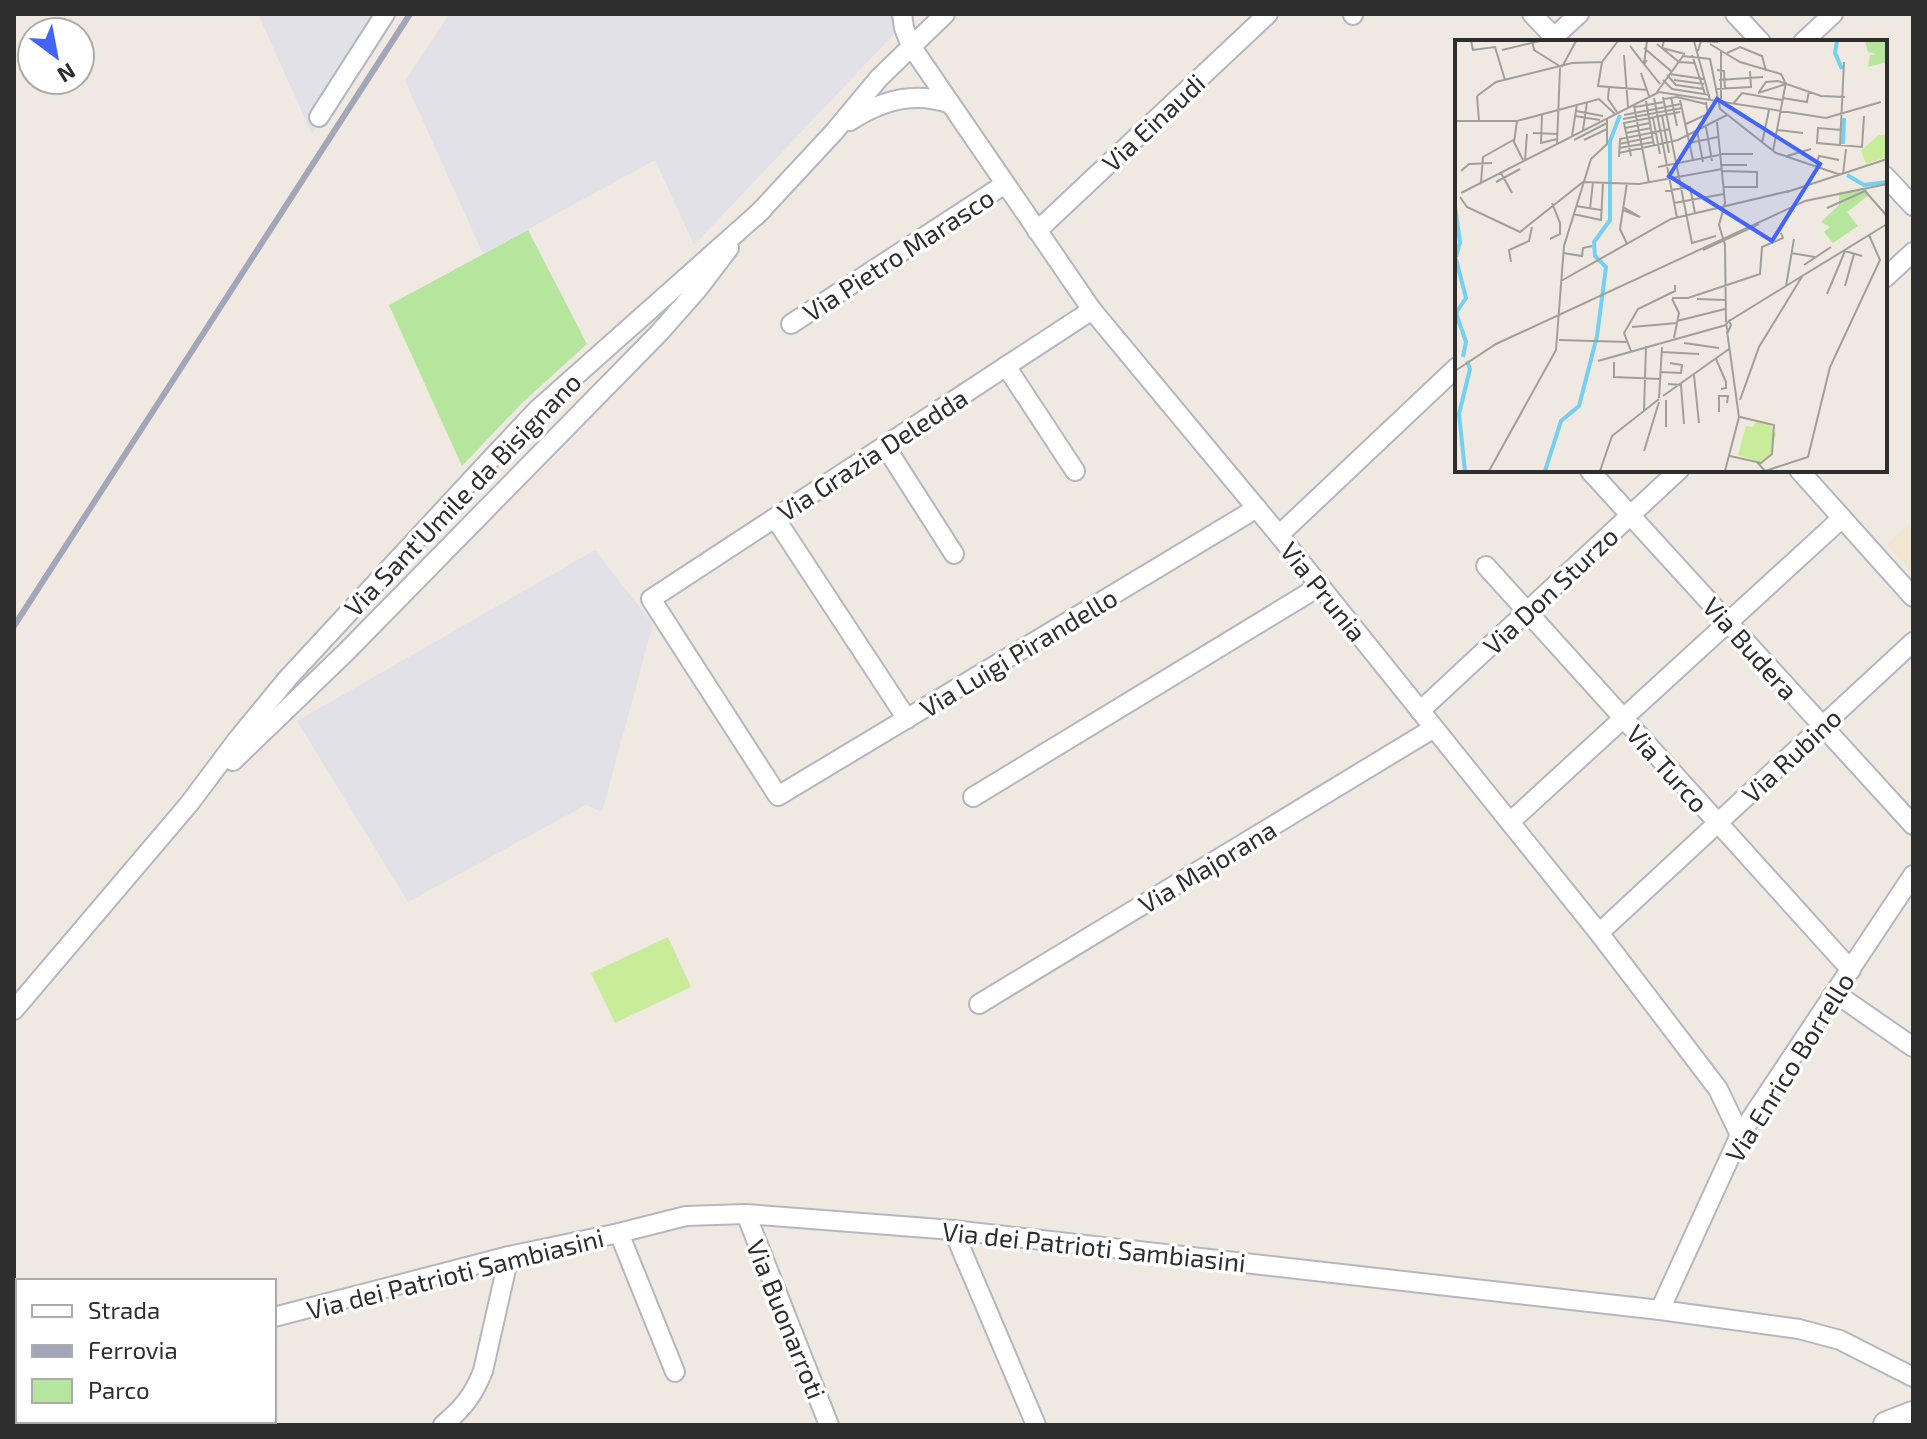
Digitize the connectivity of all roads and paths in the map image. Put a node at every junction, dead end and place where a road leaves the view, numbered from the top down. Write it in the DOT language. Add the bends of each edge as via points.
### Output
graph roads {
  1 [pos="385,14"];
  2 [pos="902,14"];
  3 [pos="945,14"];
  4 [pos="1268,14"];
  5 [pos="1532,14"];
  6 [pos="1579,14"];
  7 [pos="1735,14"];
  8 [pos="1833,14"];
  9 [pos="1759,40"];
  10 [pos="1805,40"];
  11 [pos="911,46"];
  12 [pos="948,103"];
  13 [pos="319,117"];
  14 [pos="834,132"];
  15 [pos="1887,178"];
  16 [pos="1005,184"];
  17 [pos="1913,206"];
  18 [pos="762,210"];
  19 [pos="1037,231"];
  20 [pos="1913,252"];
  21 [pos="1887,276"];
  22 [pos="1092,310"];
  23 [pos="791,324"];
  24 [pos="1006,366"];
  25 [pos="1455,369"];
  26 [pos="885,446"];
  27 [pos="1075,471"];
  28 [pos="1591,472"];
  29 [pos="1677,472"];
  30 [pos="1801,472"];
  31 [pos="1257,508"];
  32 [pos="1630,515"];
  33 [pos="775,518"];
  34 [pos="1842,518"];
  35 [pos="1279,535"];
  36 [pos="954,554"];
  37 [pos="1486,566"];
  38 [pos="1320,586"];
  39 [pos="1913,597"];
  40 [pos="1527,612"];
  41 [pos="1728,622"];
  42 [pos="1913,642"];
  43 [pos="1420,711"];
  44 [pos="1624,718"];
  45 [pos="907,719"];
  46 [pos="1822,726"];
  47 [pos="1434,728"];
  48 [pos="778,796"];
  49 [pos="973,797"];
  50 [pos="189,804"];
  51 [pos="1510,822"];
  52 [pos="1718,823"];
  53 [pos="1913,825"];
  54 [pos="1913,875"];
  55 [pos="1599,933"];
  56 [pos="1851,970"];
  57 [pos="1835,993"];
  58 [pos="979,1004"];
  59 [pos="14,1010"];
  60 [pos="1913,1047"];
  61 [pos="1740,1135"];
  62 [pos="746,1214"];
  63 [pos="953,1230"];
  64 [pos="619,1233"];
  65 [pos="509,1256"];
  66 [pos="1660,1310"];
  67 [pos="276,1316"];
  68 [pos="675,1372"];
  69 [pos="1913,1377"];
  70 [pos="1913,1415"];
  71 [pos="443,1425"];
  72 [pos="829,1425"];
  73 [pos="1036,1425"];
  74 [pos="1887,1425"];
  1 -- 13 [label="street"];
  2 -- 11 [label="street, Via Prunia"];
  3 -- 11 [label="street"];
  4 -- 19 [label="street, Via Einaudi"];
  5 -- 6 [label="street" via="1554,37"];
  7 -- 9 [label="street"];
  8 -- 10 [label="street"];
  11 -- 12 [label="street, Via Prunia"];
  11 -- 14 [label="street"];
  12 -- 14 [label="street" via="902,98 866,111"];
  12 -- 16 [label="street, Via Prunia"];
  14 -- 18 [label="street, Via Sant'Umile da Bisignano"];
  15 -- 17 [label="street"];
  16 -- 19 [label="street, Via Prunia"];
  16 -- 23 [label="street, Via Pietro Marasco"];
  18 -- 50 [label="street, Via Sant'Umile da Bisignano" via="659,333"];
  18 -- 50 [label="street, Via Sant'Umile da Bisignano" via="537,410 288,678"];
  19 -- 22 [label="street, Via Prunia"];
  20 -- 21 [label="street"];
  22 -- 24 [label="street, Via Grazia Deledda"];
  22 -- 31 [label="street, Via Prunia"];
  24 -- 26 [label="street, Via Grazia Deledda"];
  24 -- 27 [label="street"];
  25 -- 35 [label="street"];
  26 -- 33 [label="street, Via Grazia Deledda"];
  26 -- 36 [label="street"];
  28 -- 32 [label="street, Via Budera"];
  29 -- 32 [label="street, Via Don Sturzo"];
  30 -- 34 [label="street"];
  31 -- 35 [label="street, Via Prunia"];
  31 -- 45 [label="street, Via Luigi Pirandello"];
  32 -- 40 [label="street, Via Don Sturzo"];
  32 -- 41 [label="street, Via Budera"];
  33 -- 45 [label="street"];
  33 -- 48 [label="street, Via Grazia Deledda" via="651,599"];
  34 -- 39 [label="street"];
  34 -- 41 [label="street"];
  35 -- 38 [label="street, Via Prunia"];
  37 -- 40 [label="street, Via Turco"];
  38 -- 43 [label="street, Via Prunia"];
  38 -- 49 [label="street"];
  40 -- 43 [label="street, Via Don Sturzo"];
  40 -- 44 [label="street, Via Turco"];
  41 -- 44 [label="street"];
  41 -- 46 [label="street, Via Budera"];
  42 -- 46 [label="street, Via Rubino"];
  43 -- 47 [label="street, Via Prunia"];
  44 -- 51 [label="street"];
  44 -- 52 [label="street, Via Turco"];
  45 -- 48 [label="street, Via Luigi Pirandello"];
  46 -- 52 [label="street, Via Rubino"];
  46 -- 53 [label="street, Via Budera"];
  47 -- 51 [label="street, Via Prunia"];
  47 -- 58 [label="street, Via Majorana"];
  50 -- 59 [label="street, Via Sant'Umile da Bisignano"];
  51 -- 55 [label="street, Via Prunia"];
  52 -- 55 [label="street, Via Rubino"];
  52 -- 56 [label="street, Via Turco"];
  54 -- 56 [label="street, Via Enrico Borrello"];
  55 -- 61 [label="street, Via Prunia" via="1718,1089"];
  56 -- 57 [label="street, Via Enrico Borrello"];
  57 -- 60 [label="street"];
  57 -- 61 [label="street, Via Enrico Borrello"];
  61 -- 66 [label="street, Via Enrico Borrello"];
  62 -- 63 [label="street, Via dei Patrioti Sambiasini"];
  62 -- 64 [label="street, Via dei Patrioti Sambiasini" via="686,1216"];
  62 -- 72 [label="street, Via Buonarroti"];
  63 -- 66 [label="street, Via dei Patrioti Sambiasini"];
  63 -- 73 [label="street"];
  64 -- 65 [label="street, Via dei Patrioti Sambiasini"];
  64 -- 68 [label="street"];
  65 -- 67 [label="street, Via dei Patrioti Sambiasini"];
  65 -- 71 [label="street" via="476,1389"];
  66 -- 69 [label="street, Via dei Patrioti Sambiasini" via="1799,1329 1840,1340"];
  70 -- 74 [label="main road"];
}
